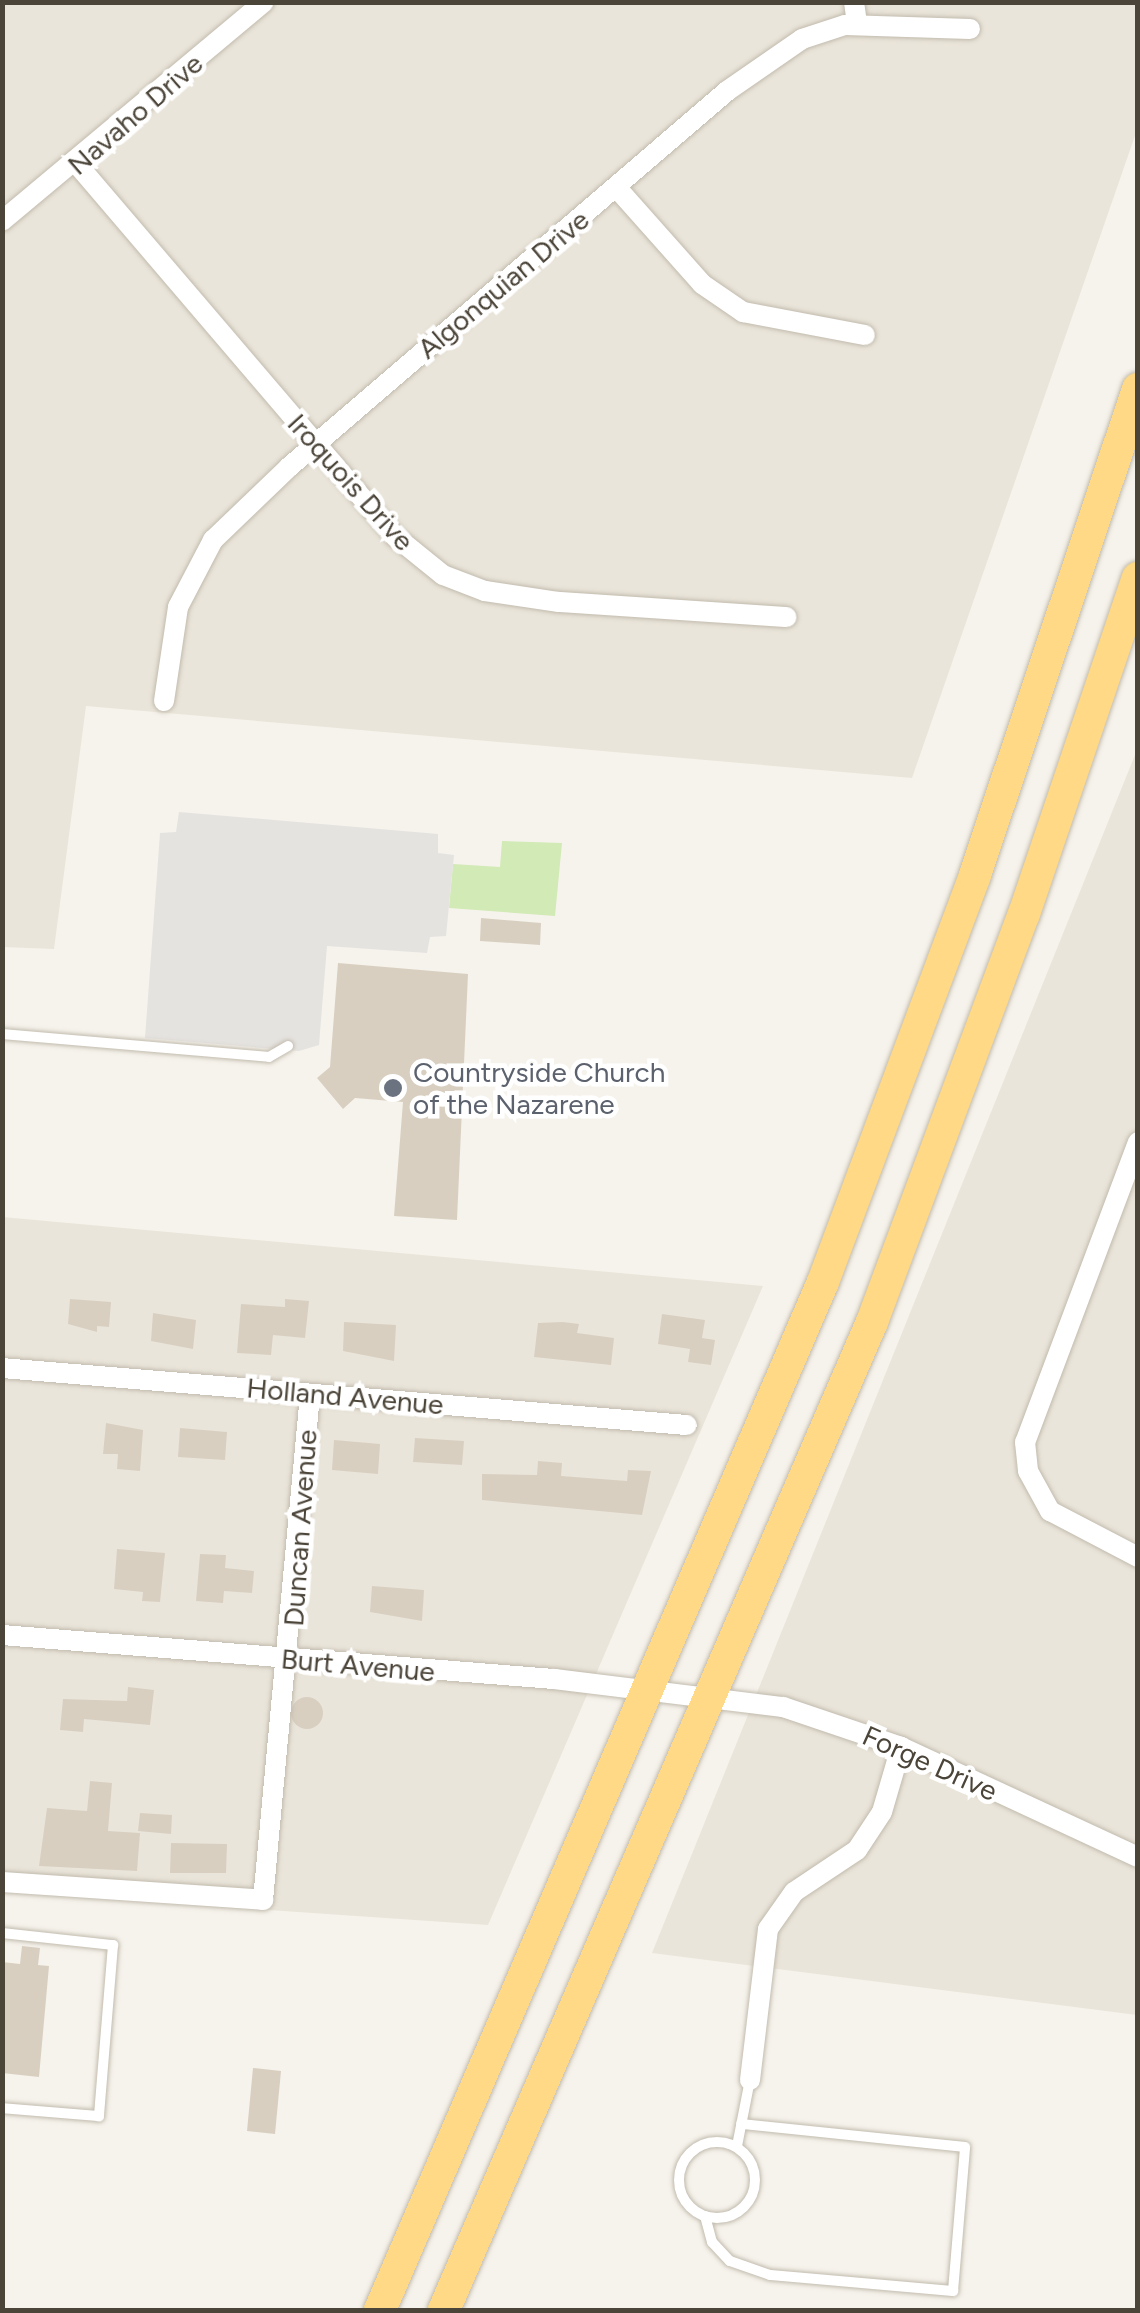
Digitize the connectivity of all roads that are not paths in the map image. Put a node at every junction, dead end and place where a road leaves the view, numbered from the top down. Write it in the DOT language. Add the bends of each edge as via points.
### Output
graph roads {
  1 [pos="264,2"];
  2 [pos="856,13"];
  3 [pos="970,28"];
  4 [pos="77,164"];
  5 [pos="616,187"];
  6 [pos="2,221"];
  7 [pos="866,335"];
  8 [pos="1138,389"];
  9 [pos="316,444"];
  10 [pos="1138,578"];
  11 [pos="787,617"];
  12 [pos="164,702"];
  13 [pos="2,1034"];
  14 [pos="288,1046"];
  15 [pos="1138,1142"];
  16 [pos="2,1368"];
  17 [pos="310,1394"];
  18 [pos="687,1424"];
  19 [pos="1138,1558"];
  20 [pos="2,1635"];
  21 [pos="290,1659"];
  22 [pos="653,1689"];
  23 [pos="714,1696"];
  24 [pos="901,1747"];
  25 [pos="1138,1858"];
  26 [pos="2,1882"];
  27 [pos="2,1934"];
  28 [pos="750,2080"];
  29 [pos="2,2108"];
  30 [pos="741,2124"];
  31 [pos="737,2146"];
  32 [pos="705,2216"];
  33 [pos="380,2310"];
  34 [pos="444,2310"];
  1 -- 4 [label="street, Navaho Drive"];
  2 -- 3 [label="street, Algonquian Drive"];
  2 -- 5 [label="street, Algonquian Drive" via="776,54"];
  4 -- 6 [label="street, Navaho Drive"];
  4 -- 9 [label="street, Iroquois Drive"];
  5 -- 7 [label="street" via="702,284 730,304 788,326"];
  5 -- 9 [label="street, Algonquian Drive"];
  8 -- 22 [label="highway" via="914,1044"];
  9 -- 11 [label="street, Iroquois Drive" via="396,537 456,582 559,602"];
  9 -- 12 [label="street, Algonquian Drive" via="204,552 178,606"];
  10 -- 23 [label="highway" via="936,1154"];
  13 -- 14 [label="lane" via="269,1057"];
  15 -- 19 [label="street" via="1025,1442 1033,1486 1050,1511"];
  16 -- 17 [label="street, Holland Avenue"];
  17 -- 18 [label="street, Holland Avenue"];
  17 -- 21 [label="street, Duncan Avenue"];
  20 -- 21 [label="street, Burt Avenue"];
  21 -- 22 [label="street, Burt Avenue"];
  21 -- 26 [label="street, Duncan Avenue" via="264,1900"];
  22 -- 23 [label="street, Burt Avenue"];
  22 -- 33 [label="highway"];
  23 -- 24 [label="street, Forge Drive" via="783,1707"];
  23 -- 34 [label="highway"];
  24 -- 25 [label="street, Forge Drive"];
  24 -- 28 [label="street" via="882,1812 858,1850 794,1892 768,1928"];
  27 -- 29 [label="lane" via="114,1944 99,2116"];
  28 -- 30 [label="lane"];
  30 -- 31 [label="lane"];
  30 -- 32 [label="lane" via="966,2147 953,2292 770,2275 730,2261 712,2242"];
  31 -- 32 [label="lane" via="753,2165 755,2190 740,2210"];
  31 -- 32 [label="lane" via="700,2145 682,2163 685,2200"];
}
